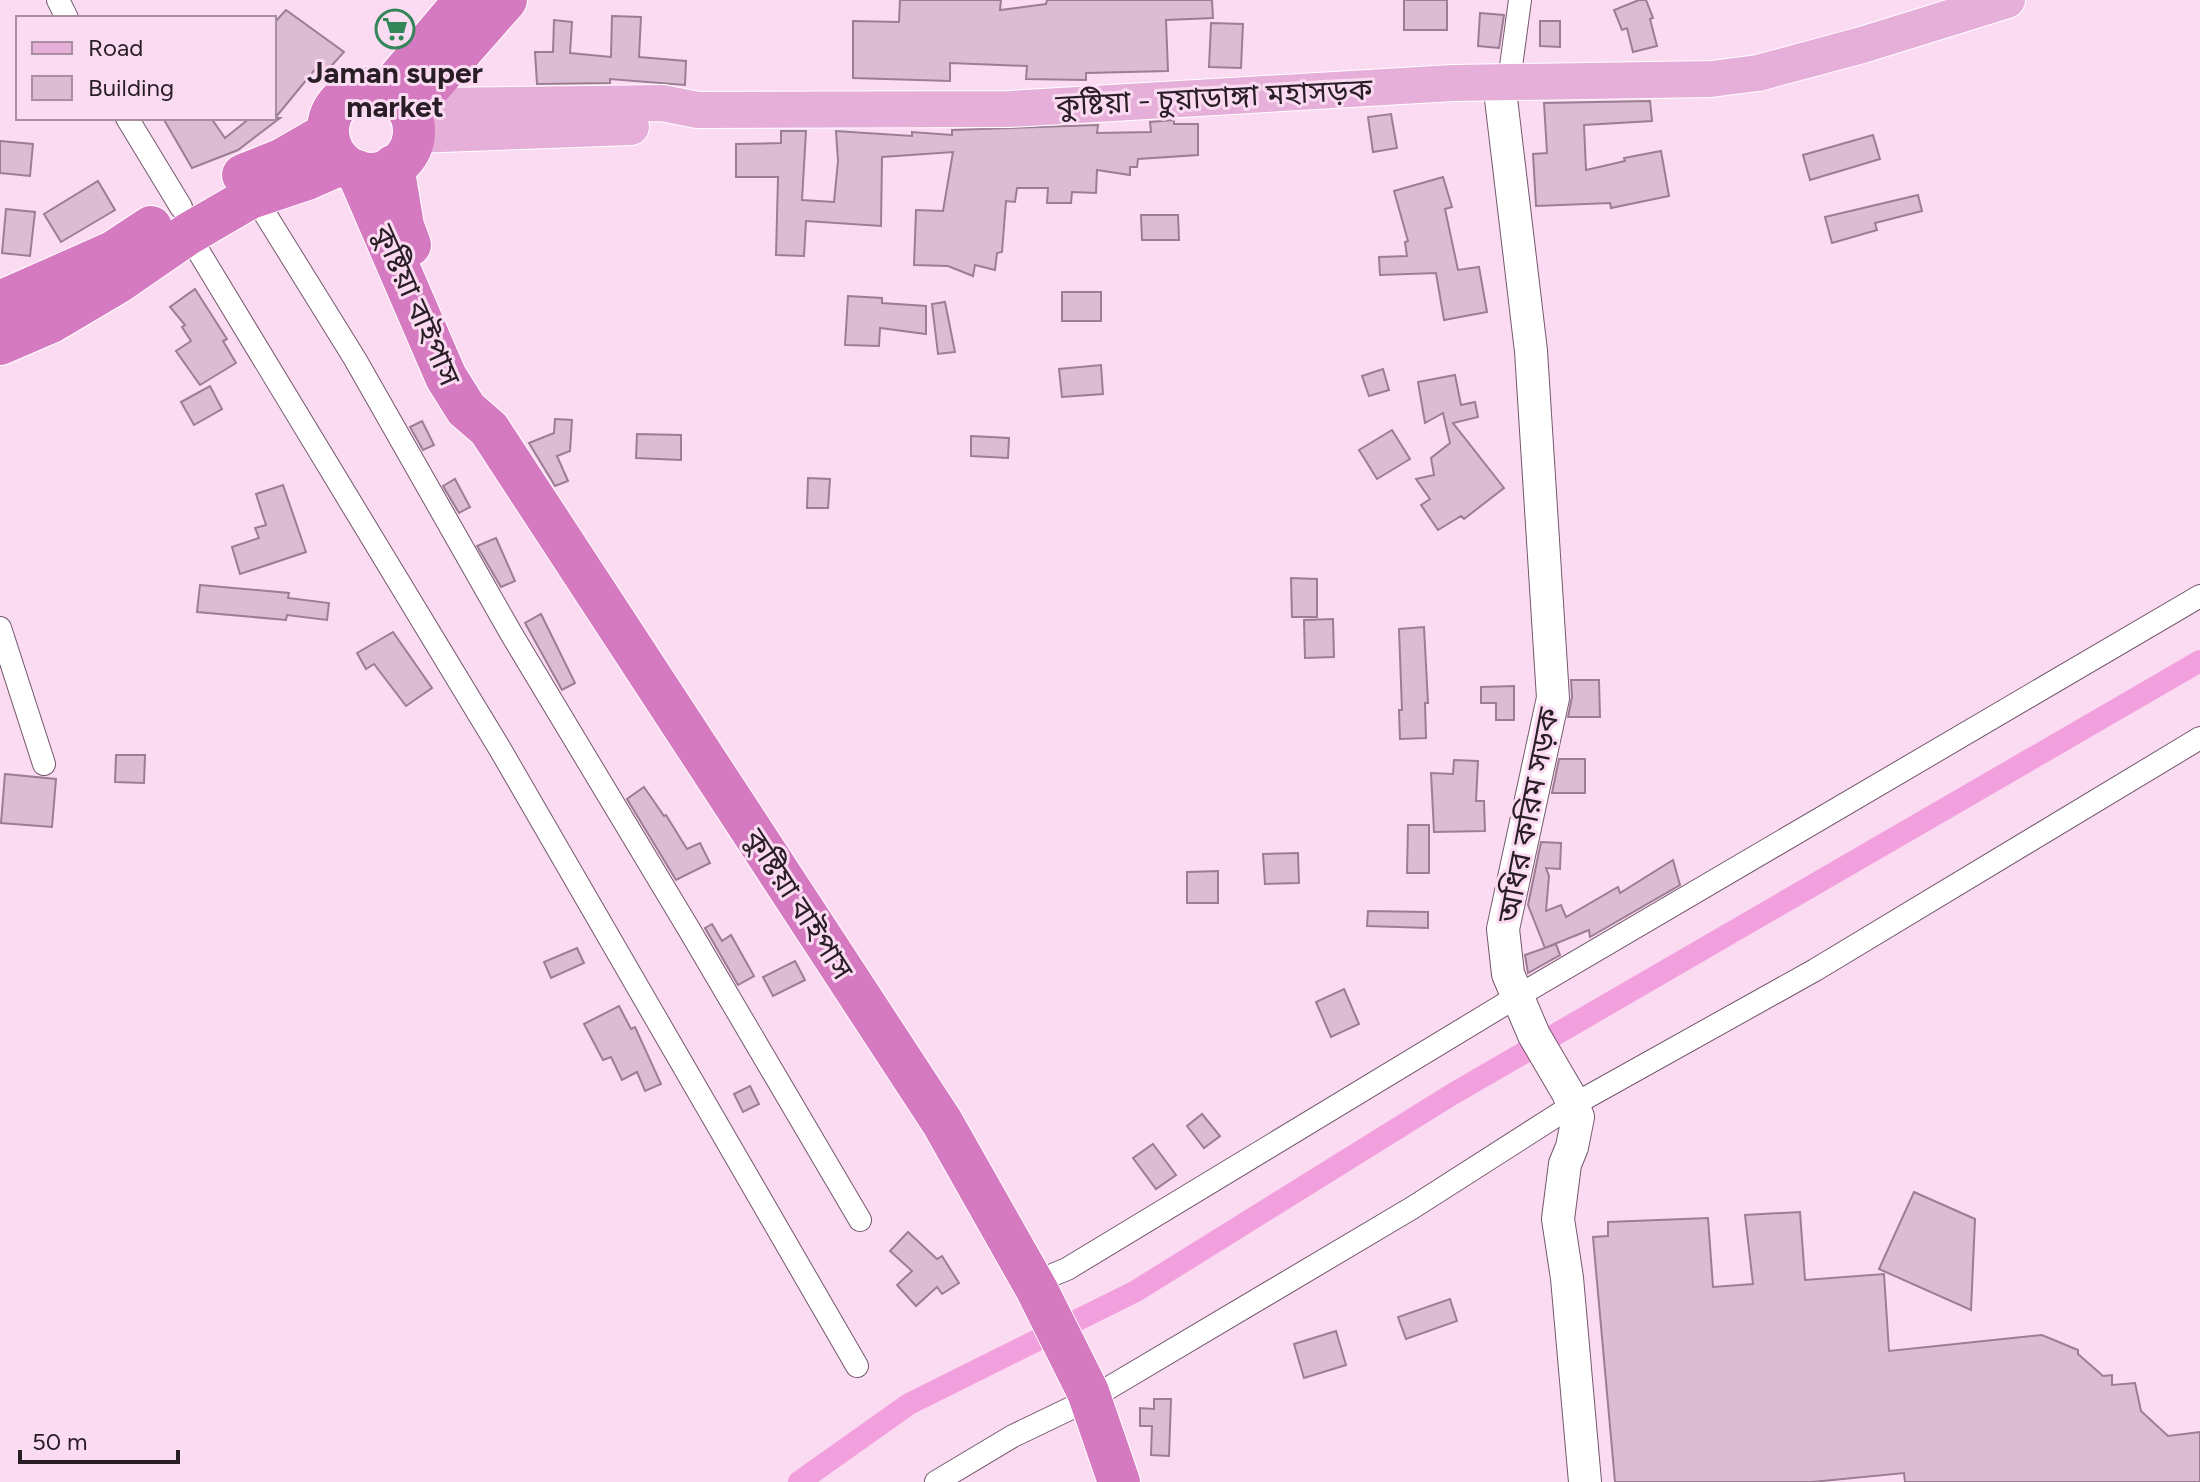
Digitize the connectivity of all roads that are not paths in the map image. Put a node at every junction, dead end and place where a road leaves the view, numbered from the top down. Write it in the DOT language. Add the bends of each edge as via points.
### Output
graph roads {
  1 [pos="465,0"];
  2 [pos="506,0"];
  3 [pos="1520,0"];
  4 [pos="2007,0"];
  5 [pos="1504,81"];
  6 [pos="128,120"];
  7 [pos="376,141"];
  8 [pos="251,188"];
  9 [pos="194,215"];
  10 [pos="7,320"];
  11 [pos="434,323"];
  12 [pos="2200,596"];
  13 [pos="0,628"];
  14 [pos="2200,738"];
  15 [pos="44,764"];
  16 [pos="1518,996"];
  17 [pos="1571,1099"];
  18 [pos="860,1220"];
  19 [pos="1035,1286"];
  20 [pos="857,1366"];
  21 [pos="1089,1395"];
  22 [pos="936,1482"];
  23 [pos="1119,1482"];
  24 [pos="1585,1482"];
  1 -- 7 [label="highway"];
  2 -- 7 [label="highway"];
  3 -- 5 [label="street"];
  4 -- 5 [label="main road, কুষ্টিয়া - চুয়াডাঙ্গা মহাসড়ক" via="1758,73 1711,79"];
  5 -- 7 [label="main road, কুষ্টিয়া - চুয়াডাঙ্গা মহাসড়ক" via="1010,109 698,110 662,103 436,106"];
  5 -- 16 [label="main road, অধির করিম সড়ক" via="1531,351 1553,698 1503,929 1508,974"];
  6 -- 9 [label="street"];
  7 -- 8 [label="highway" via="283,159"];
  7 -- 11 [label="highway, কুষ্টিয়া বাইপাস"];
  7 -- 11 [label="highway" via="420,184"];
  8 -- 9 [label="highway"];
  8 -- 18 [label="street"];
  9 -- 10 [label="highway" via="113,252"];
  9 -- 10 [label="highway" via="117,283 51,322"];
  9 -- 20 [label="street"];
  11 -- 19 [label="highway, কুষ্টিয়া বাইপাস" via="446,377 466,409 489,429 942,1122"];
  12 -- 16 [label="street"];
  13 -- 15 [label="street"];
  14 -- 17 [label="street" via="1815,970"];
  16 -- 17 [label="main road, অধির করিম সড়ক"];
  16 -- 19 [label="street"];
  17 -- 21 [label="street" via="1412,1208"];
  17 -- 24 [label="main road" via="1578,1117 1558,1219"];
  19 -- 21 [label="highway, কুষ্টিয়া বাইপাস"];
  21 -- 22 [label="street"];
  21 -- 23 [label="highway, কুষ্টিয়া বাইপাস"];
}
